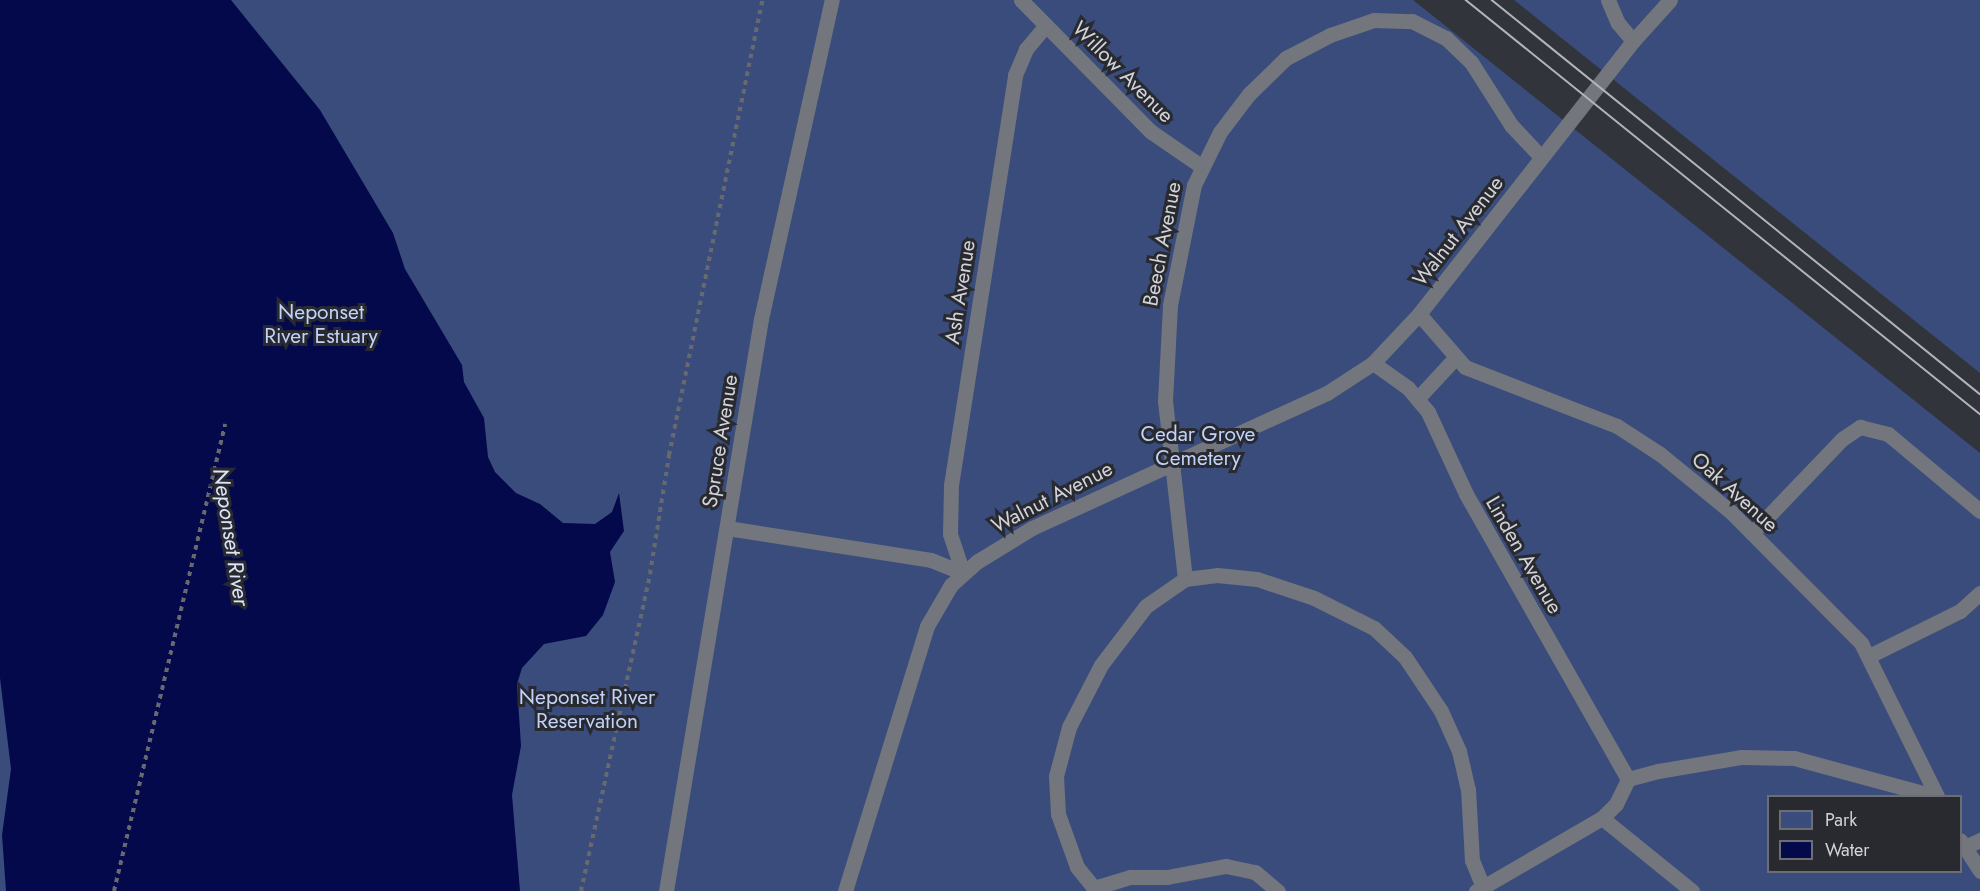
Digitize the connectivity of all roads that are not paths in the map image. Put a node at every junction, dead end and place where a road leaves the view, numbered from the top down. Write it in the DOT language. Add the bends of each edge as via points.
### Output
graph roads {
  1 [pos="832,0"];
  2 [pos="1021,0"];
  3 [pos="1608,0"];
  4 [pos="1670,0"];
  5 [pos="1046,25"];
  6 [pos="1633,41"];
  7 [pos="1541,157"];
  8 [pos="1201,166"];
  9 [pos="1419,314"];
  10 [pos="1455,357"];
  11 [pos="1373,363"];
  12 [pos="1419,398"];
  13 [pos="1170,461"];
  14 [pos="1980,511"];
  15 [pos="727,528"];
  16 [pos="1752,533"];
  17 [pos="963,573"];
  18 [pos="1185,579"];
  19 [pos="1980,593"];
  20 [pos="1869,656"];
  21 [pos="1628,779"];
  22 [pos="1932,795"];
  23 [pos="1935,795"];
  24 [pos="1602,818"];
  25 [pos="1980,840"];
  26 [pos="1963,843"];
  27 [pos="1980,871"];
  28 [pos="1479,889"];
  29 [pos="1094,890"];
  30 [pos="666,891"];
  31 [pos="845,891"];
  32 [pos="1278,891"];
  33 [pos="1692,891"];
  1 -- 15 [label="lane, Spruce Avenue" via="767,287"];
  2 -- 5 [label="lane, Willow Avenue"];
  3 -- 6 [label="lane" via="1618,23"];
  4 -- 6 [label="lane, Walnut Avenue"];
  5 -- 8 [label="lane, Willow Avenue" via="1150,131"];
  5 -- 17 [label="lane, Ash Avenue" via="1026,49 1015,75 951,485 950,534"];
  6 -- 7 [label="lane, Walnut Avenue"];
  7 -- 8 [label="lane, Beech Avenue" via="1519,137 1459,49 1428,28 1395,18 1353,25 1286,58 1248,94"];
  7 -- 9 [label="lane, Walnut Avenue"];
  8 -- 13 [label="lane, Beech Avenue" via="1186,215 1167,328 1165,401"];
  9 -- 10 [label="lane, Oak Avenue"];
  9 -- 11 [label="lane, Walnut Avenue"];
  10 -- 12 [label="lane"];
  10 -- 16 [label="lane, Oak Avenue" via="1489,380 1617,426 1695,481"];
  11 -- 12 [label="lane, Linden Avenue"];
  11 -- 13 [label="lane, Walnut Avenue" via="1327,393"];
  12 -- 21 [label="lane, Linden Avenue" via="1466,494"];
  13 -- 17 [label="lane, Walnut Avenue" via="1032,528"];
  13 -- 18 [label="lane, Beech Avenue"];
  14 -- 16 [label="lane" via="1888,434 1860,427 1842,439"];
  15 -- 17 [label="lane" via="944,563"];
  15 -- 30 [label="lane, Spruce Avenue"];
  16 -- 20 [label="lane, Oak Avenue" via="1852,633"];
  17 -- 31 [label="lane, Walnut Avenue" via="941,597 927,626"];
  18 -- 28 [label="lane" via="1237,575 1286,587 1356,616 1389,640 1430,692 1459,751 1468,789 1472,860"];
  18 -- 29 [label="lane" via="1158,594 1114,645 1078,704 1062,751 1056,776 1058,814 1077,867"];
  19 -- 20 [label="lane" via="1954,614"];
  20 -- 23 [label="lane, Oak Avenue"];
  21 -- 22 [label="lane" via="1714,761 1768,756 1817,762"];
  21 -- 24 [label="lane" via="1616,804"];
  24 -- 28 [label="lane"];
  24 -- 33 [label="lane"];
  25 -- 26 [label="lane"];
  26 -- 27 [label="lane"];
  29 -- 32 [label="lane" via="1130,877 1167,877 1226,866 1255,872"];
}
